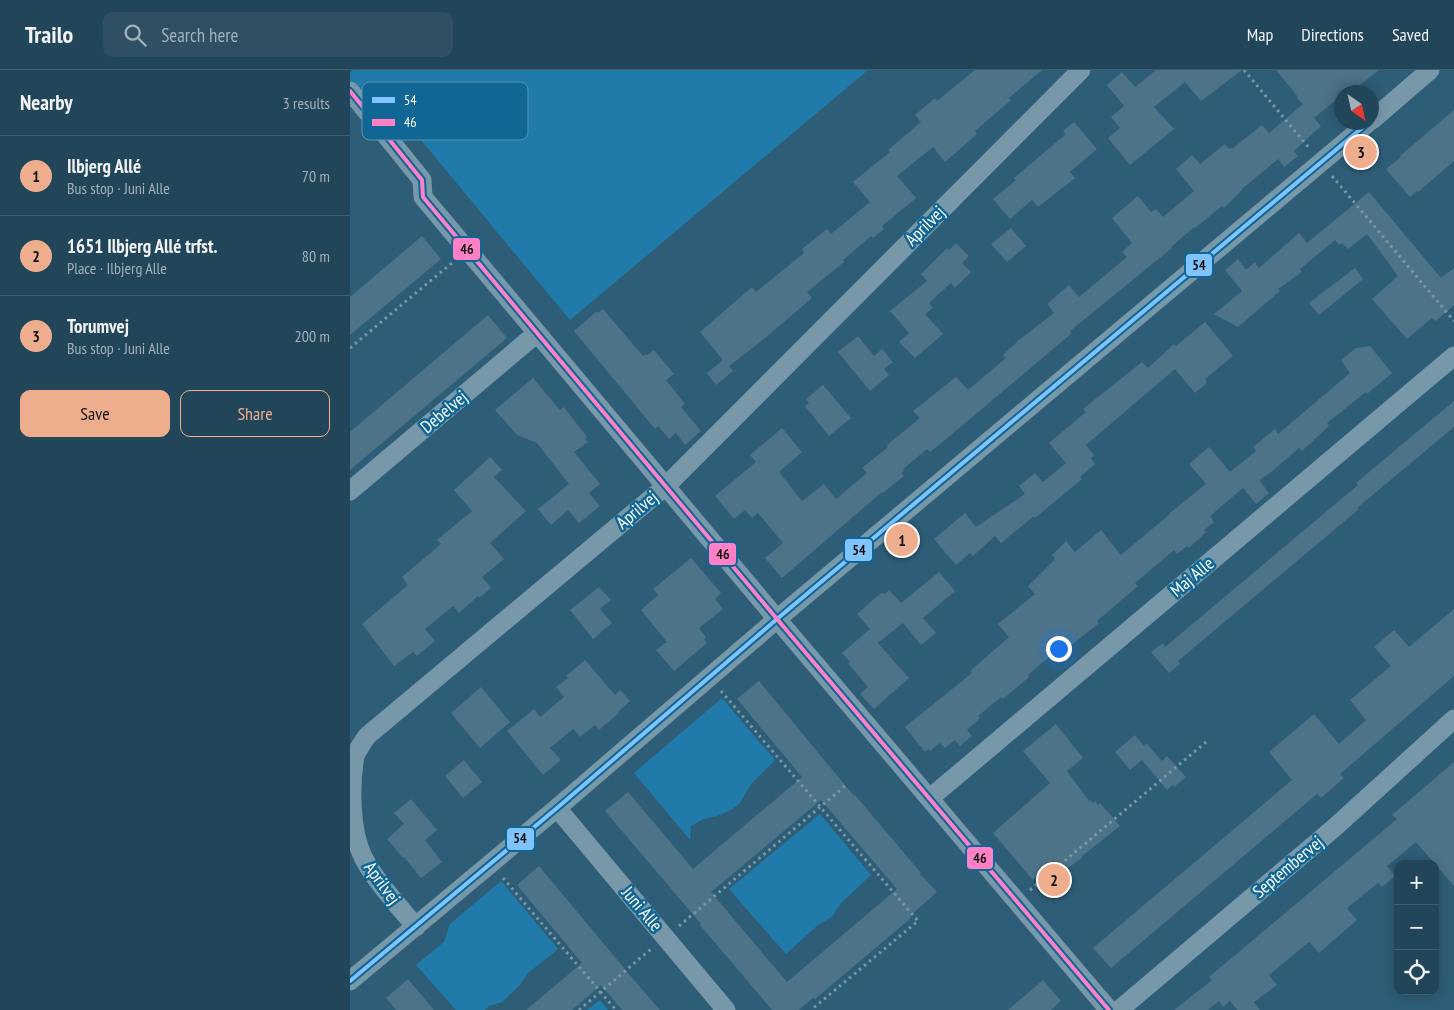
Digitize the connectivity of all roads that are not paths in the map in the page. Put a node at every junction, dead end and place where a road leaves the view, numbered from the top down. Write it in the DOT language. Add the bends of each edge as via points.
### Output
graph roads {
  1 [pos="1081,70"];
  2 [pos="1430,70"];
  3 [pos="350,92"];
  4 [pos="362,107"];
  5 [pos="1379,113"];
  6 [pos="1360,130"];
  7 [pos="389,140"];
  8 [pos="537,333"];
  9 [pos="1454,356"];
  10 [pos="666,486"];
  11 [pos="350,491"];
  12 [pos="777,619"];
  13 [pos="1454,719"];
  14 [pos="930,798"];
  15 [pos="557,808"];
  16 [pos="416,927"];
  17 [pos="350,981"];
  18 [pos="726,1010"];
  19 [pos="1109,1010"];
  20 [pos="1119,1010"];
  1 -- 10 [label="street, Aprilvej"];
  2 -- 5 [label="street"];
  3 -- 4 [label="street"];
  6 -- 12 [label="street"];
  7 -- 8 [label="street" via="422,180 423,197"];
  8 -- 10 [label="street"];
  8 -- 11 [label="street, Debelvej"];
  9 -- 14 [label="street, Maj Alle"];
  10 -- 12 [label="street"];
  10 -- 16 [label="street, Aprilvej" via="367,736 356,755 350,780 350,805 358,846 374,875"];
  12 -- 14 [label="street"];
  12 -- 15 [label="street"];
  13 -- 20 [label="street, Septembervej" via="1334,828"];
  14 -- 19 [label="street"];
  15 -- 16 [label="street"];
  15 -- 18 [label="street, Juni Alle"];
  16 -- 17 [label="street"];
}
